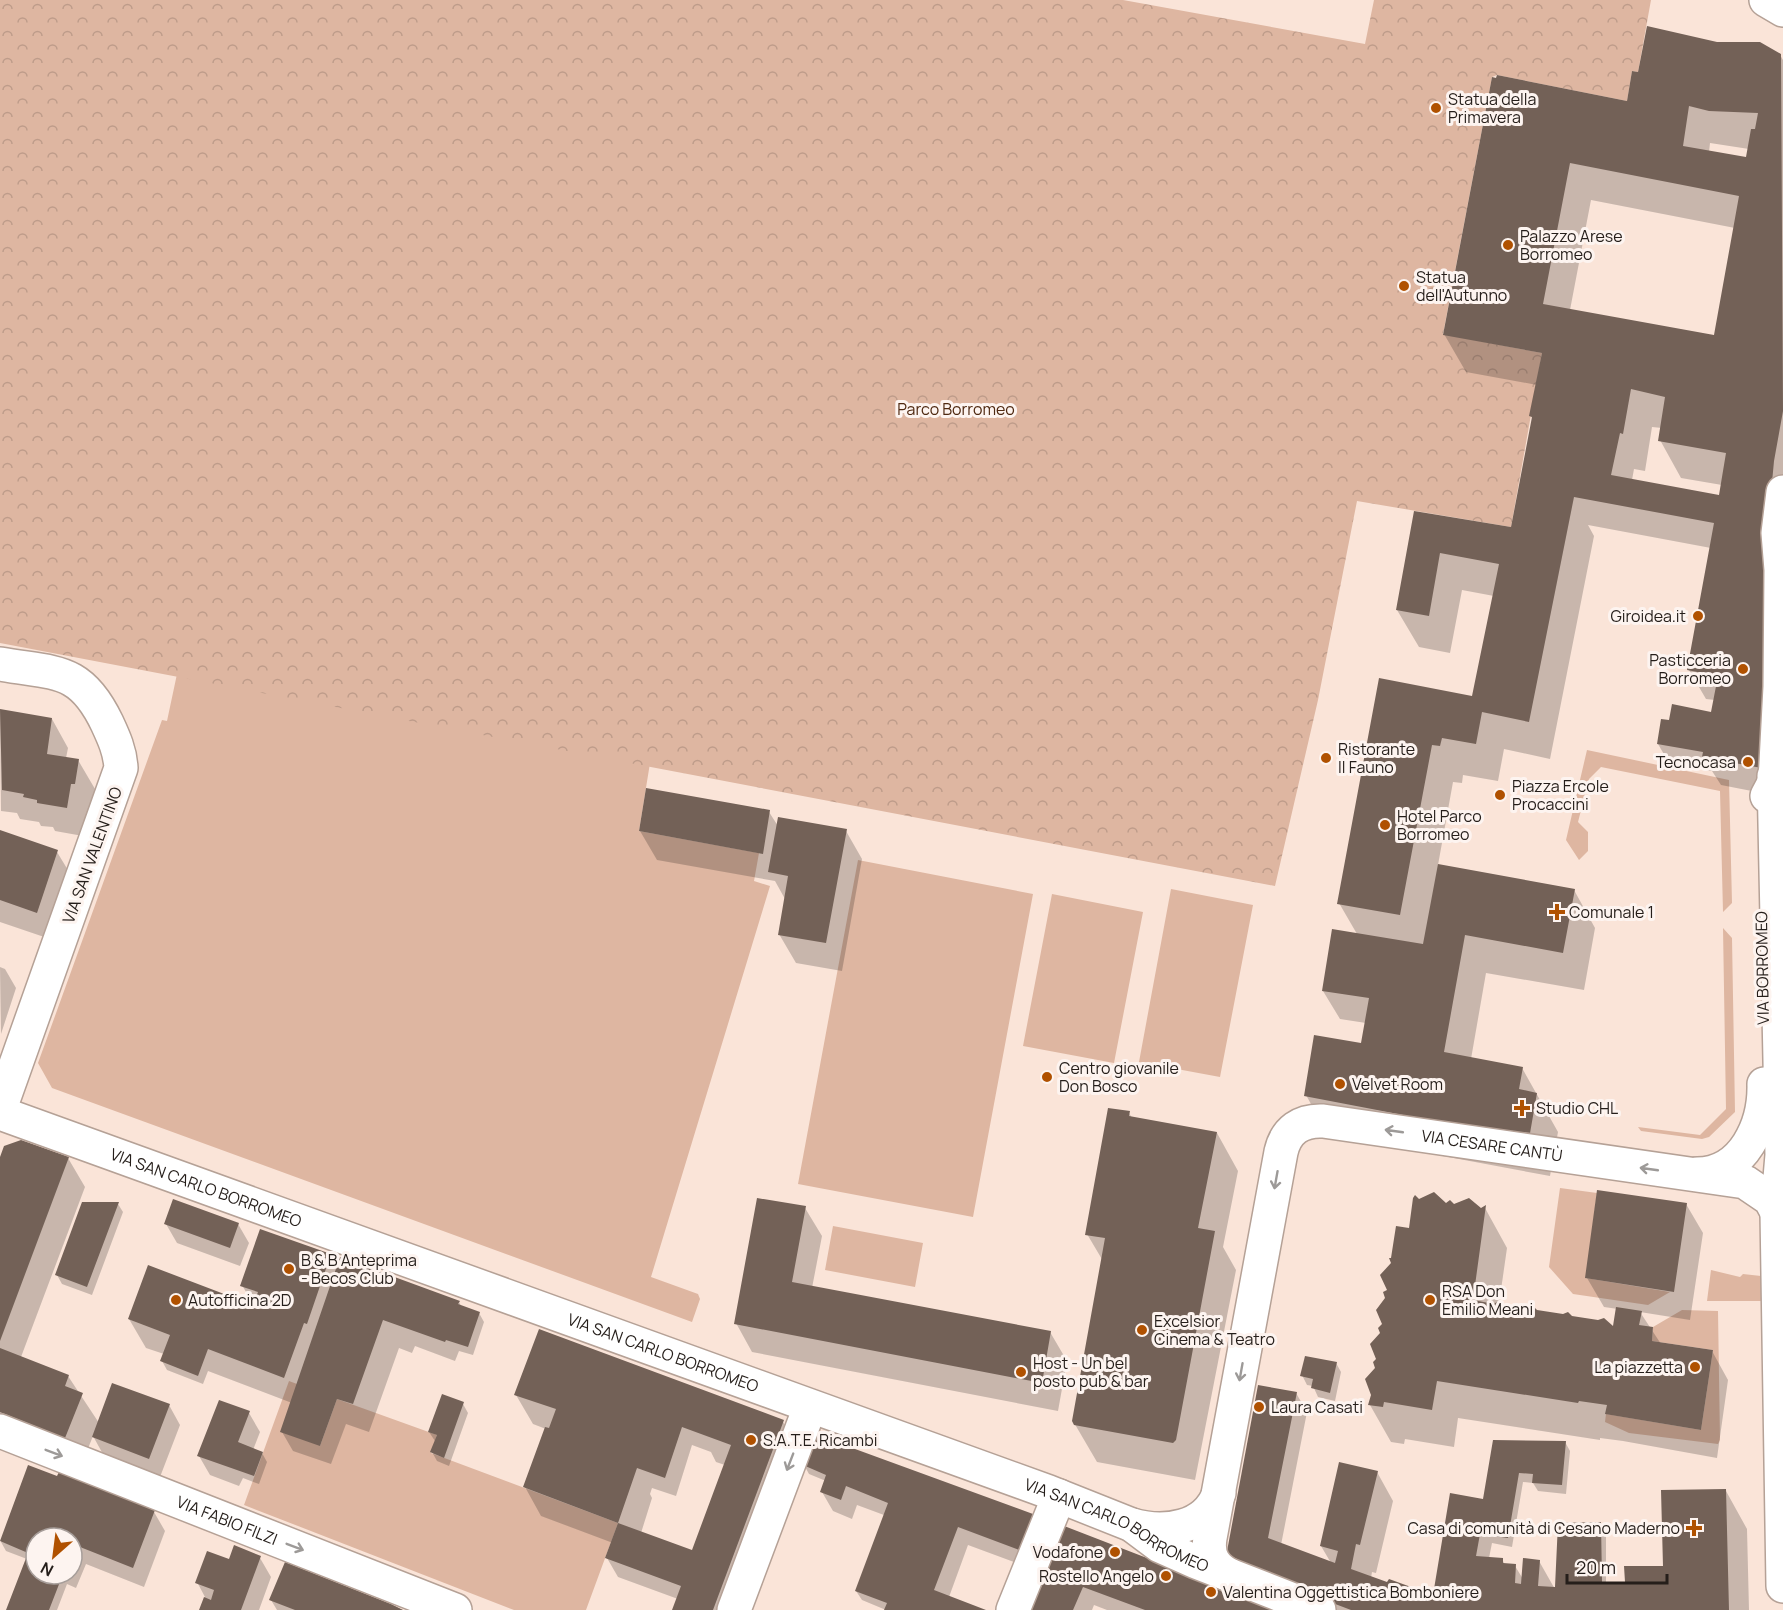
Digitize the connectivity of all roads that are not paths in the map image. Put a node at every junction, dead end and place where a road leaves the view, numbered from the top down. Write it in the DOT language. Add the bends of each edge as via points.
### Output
graph roads {
  1 [pos="1766,0"];
  2 [pos="1783,10"];
  3 [pos="1783,492"];
  4 [pos="1781,526"];
  5 [pos="1782,569"];
  6 [pos="0,664"];
  7 [pos="1781,687"];
  8 [pos="1774,776"];
  9 [pos="0,1111"];
  10 [pos="1739,1155"];
  11 [pos="1688,1174"];
  12 [pos="1777,1212"];
  13 [pos="810,1407"];
  14 [pos="0,1431"];
  15 [pos="1219,1494"];
  16 [pos="1059,1496"];
  17 [pos="1132,1525"];
  18 [pos="1231,1576"];
  19 [pos="1783,1584"];
  20 [pos="454,1610"];
  21 [pos="734,1610"];
  22 [pos="1013,1610"];
  23 [pos="1319,1610"];
  24 [pos="1778,1610"];
  1 -- 2 [label="street"];
  3 -- 4 [label="street, VIA BORROMEO"];
  4 -- 5 [label="street, VIA BORROMEO" via="1778,558"];
  5 -- 7 [label="street, VIA BORROMEO"];
  6 -- 9 [label="street, VIA SAN VALENTINO" via="56,674 80,683 99,706 117,745 121,768"];
  7 -- 8 [label="street, VIA BORROMEO"];
  8 -- 10 [label="street, VIA BORROMEO" via="1764,807 1760,845 1764,1095 1760,1123"];
  8 -- 12 [label="street, VIA BORROMEO" via="1782,1155"];
  9 -- 13 [label="street, VIA SAN CARLO BORROMEO"];
  10 -- 11 [label="street, VIA CESARE CANTÙ" via="1713,1172"];
  11 -- 12 [label="street, VIA CESARE CANTÙ" via="1745,1182 1770,1199"];
  11 -- 15 [label="street, VIA CESARE CANTÙ, one-way" via="1323,1121 1296,1127 1281,1152"];
  12 -- 19 [label="street, VIA BORROMEO"];
  13 -- 16 [label="street, VIA SAN CARLO BORROMEO"];
  13 -- 21 [label="street, one-way"];
  14 -- 20 [label="street, VIA FABIO FILZI, one-way"];
  15 -- 17 [label="street" via="1203,1516 1186,1525 1166,1530"];
  15 -- 18 [label="street" via="1209,1553 1214,1564"];
  16 -- 17 [label="street, VIA SAN CARLO BORROMEO"];
  16 -- 22 [label="street"];
  17 -- 18 [label="street, VIA SAN CARLO BORROMEO" via="1167,1550"];
  18 -- 23 [label="street, VIA SAN CARLO BORROMEO"];
  19 -- 24 [label="street, VIA BORROMEO"];
}
